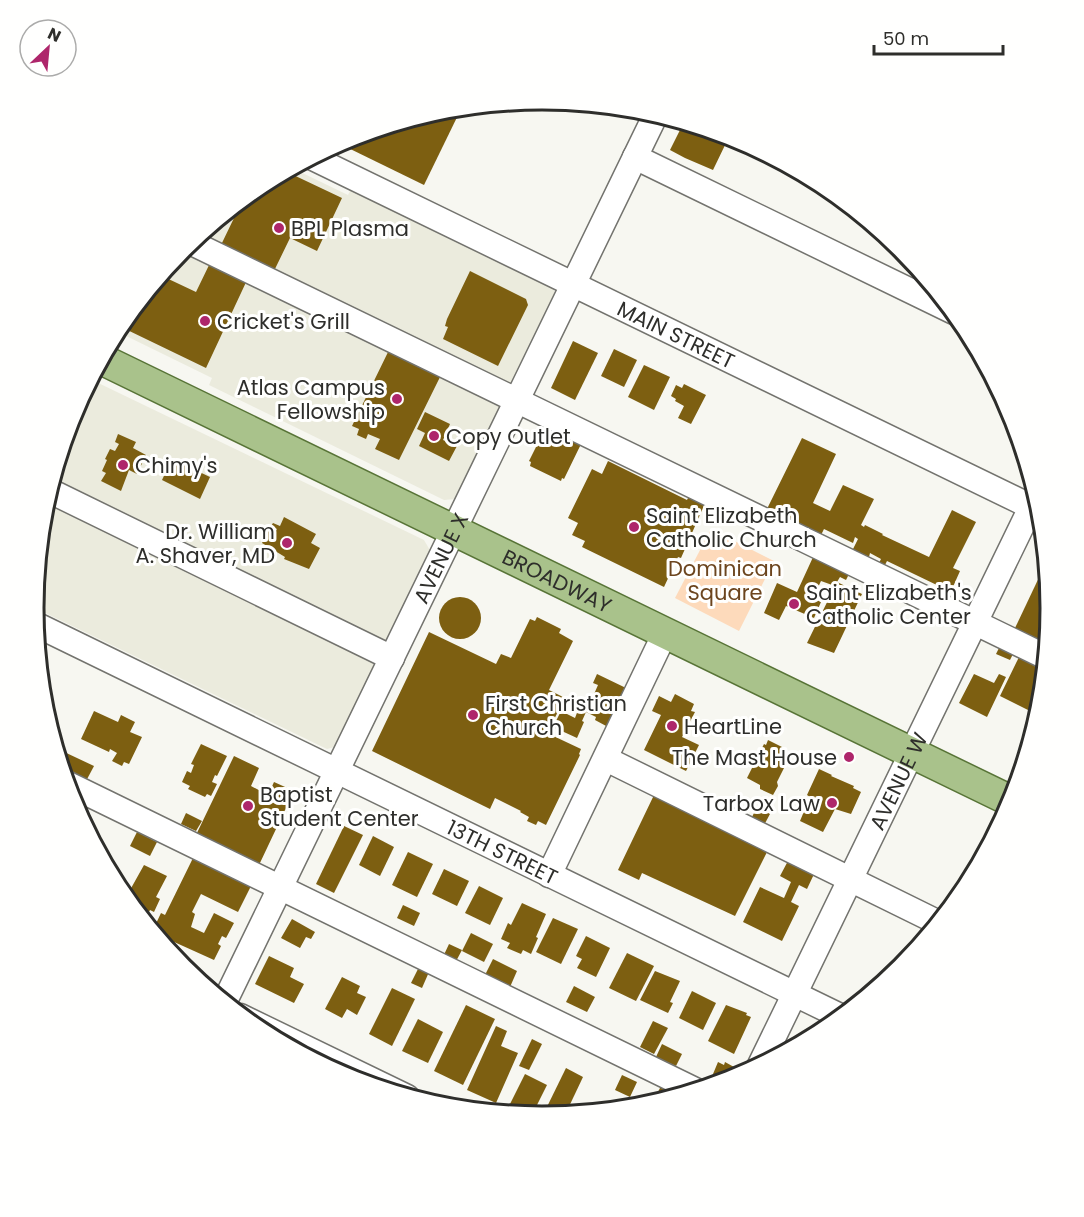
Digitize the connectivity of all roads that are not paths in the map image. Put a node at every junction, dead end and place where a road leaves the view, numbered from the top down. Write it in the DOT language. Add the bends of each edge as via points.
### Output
graph roads {
  1 [pos="652,123"];
  2 [pos="635,157"];
  3 [pos="321,161"];
  4 [pos="200,247"];
  5 [pos="573,285"];
  6 [pos="935,303"];
  7 [pos="108,362"];
  8 [pos="517,399"];
  9 [pos="57,494"];
  10 [pos="1029,501"];
  11 [pos="1031,513"];
  12 [pos="454,530"];
  13 [pos="975,623"];
  14 [pos="45,629"];
  15 [pos="665,633"];
  16 [pos="1038,653"];
  17 [pos="392,658"];
  18 [pos="912,752"];
  19 [pos="606,759"];
  20 [pos="337,771"];
  21 [pos="77,789"];
  22 [pos="1004,797"];
  23 [pos="549,875"];
  24 [pos="850,880"];
  25 [pos="279,889"];
  26 [pos="931,919"];
  27 [pos="794,994"];
  28 [pos="228,995"];
  29 [pos="833,1012"];
  30 [pos="765,1054"];
  31 [pos="686,1086"];
  1 -- 2 [label="street, AVENUE X"];
  2 -- 5 [label="street, AVENUE X"];
  2 -- 6 [label="street"];
  3 -- 5 [label="street, MAIN STREET"];
  4 -- 8 [label="street"];
  5 -- 8 [label="street, AVENUE X"];
  5 -- 10 [label="street, MAIN STREET"];
  7 -- 12 [label="main road, BROADWAY"];
  8 -- 12 [label="street, AVENUE X"];
  8 -- 13 [label="street"];
  9 -- 17 [label="street"];
  11 -- 13 [label="street, AVENUE W"];
  12 -- 15 [label="main road, BROADWAY"];
  12 -- 17 [label="street, AVENUE X"];
  13 -- 16 [label="street"];
  13 -- 18 [label="street, AVENUE W"];
  14 -- 20 [label="street, 13TH STREET"];
  15 -- 18 [label="main road, BROADWAY"];
  15 -- 19 [label="street"];
  17 -- 20 [label="street, AVENUE X"];
  18 -- 22 [label="main road, BROADWAY"];
  18 -- 24 [label="street, AVENUE W"];
  19 -- 23 [label="street"];
  19 -- 24 [label="street"];
  20 -- 23 [label="street, 13TH STREET"];
  20 -- 25 [label="street, AVENUE X"];
  21 -- 25 [label="street"];
  23 -- 27 [label="street, 13TH STREET"];
  24 -- 26 [label="street"];
  24 -- 27 [label="street, AVENUE W"];
  25 -- 28 [label="street, AVENUE X"];
  25 -- 31 [label="street"];
  27 -- 29 [label="street, 13TH STREET"];
  27 -- 30 [label="street, AVENUE W"];
}
